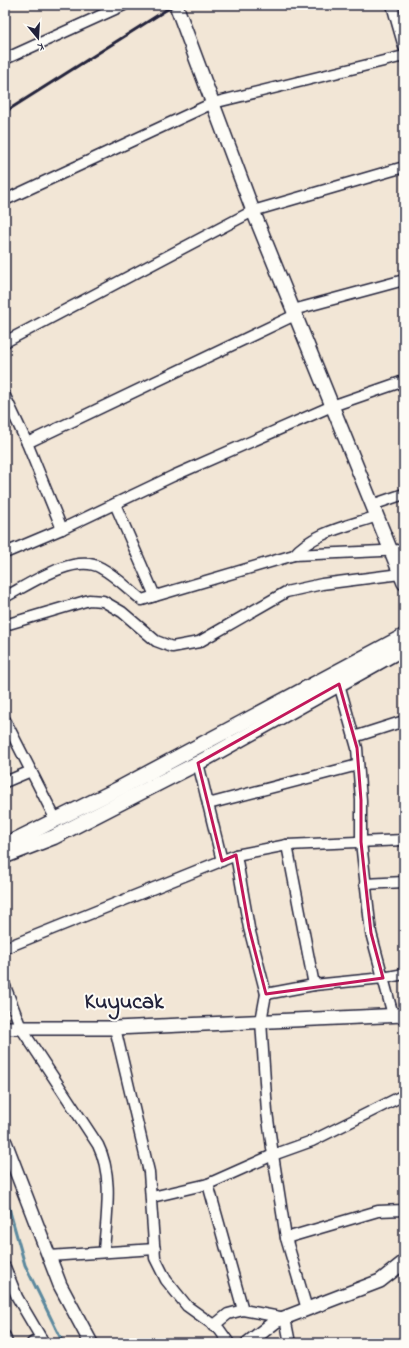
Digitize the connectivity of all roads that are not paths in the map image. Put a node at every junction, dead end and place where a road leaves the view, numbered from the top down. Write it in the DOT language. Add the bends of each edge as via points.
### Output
graph roads {
  1 [pos="124,5"];
  2 [pos="176,5"];
  3 [pos="392,5"];
  4 [pos="404,47"];
  5 [pos="404,56"];
  6 [pos="5,59"];
  7 [pos="213,103"];
  8 [pos="404,167"];
  9 [pos="5,200"];
  10 [pos="253,212"];
  11 [pos="404,280"];
  12 [pos="294,313"];
  13 [pos="5,342"];
  14 [pos="404,381"];
  15 [pos="6,401"];
  16 [pos="332,406"];
  17 [pos="27,443"];
  18 [pos="404,494"];
  19 [pos="115,504"];
  20 [pos="374,511"];
  21 [pos="62,529"];
  22 [pos="390,550"];
  23 [pos="404,550"];
  24 [pos="5,553"];
  25 [pos="294,554"];
  26 [pos="402,579"];
  27 [pos="155,596"];
  28 [pos="5,597"];
  29 [pos="5,625"];
  30 [pos="404,636"];
  31 [pos="404,648"];
  32 [pos="339,684"];
  33 [pos="5,720"];
  34 [pos="404,721"];
  35 [pos="354,737"];
  36 [pos="191,750"];
  37 [pos="198,763"];
  38 [pos="358,765"];
  39 [pos="31,771"];
  40 [pos="5,782"];
  41 [pos="208,804"];
  42 [pos="56,820"];
  43 [pos="404,840"];
  44 [pos="361,842"];
  45 [pos="5,845"];
  46 [pos="286,845"];
  47 [pos="236,855"];
  48 [pos="5,856"];
  49 [pos="222,861"];
  50 [pos="404,882"];
  51 [pos="365,884"];
  52 [pos="5,948"];
  53 [pos="404,974"];
  54 [pos="383,978"];
  55 [pos="314,985"];
  56 [pos="5,986"];
  57 [pos="266,994"];
  58 [pos="399,1015"];
  59 [pos="261,1021"];
  60 [pos="5,1028"];
  61 [pos="21,1028"];
  62 [pos="115,1028"];
  63 [pos="404,1095"];
  64 [pos="5,1142"];
  65 [pos="273,1155"];
  66 [pos="208,1184"];
  67 [pos="152,1197"];
  68 [pos="404,1210"];
  69 [pos="286,1238"];
  70 [pos="155,1249"];
  71 [pos="104,1252"];
  72 [pos="48,1256"];
  73 [pos="404,1262"];
  74 [pos="5,1267"];
  75 [pos="10,1292"];
  76 [pos="307,1309"];
  77 [pos="243,1310"];
  78 [pos="285,1318"];
  79 [pos="213,1326"];
  80 [pos="5,1336"];
  81 [pos="42,1340"];
  82 [pos="7,1343"];
  83 [pos="32,1343"];
  84 [pos="91,1343"];
  85 [pos="229,1343"];
  86 [pos="248,1343"];
  87 [pos="290,1343"];
  1 -- 6 [label="street"];
  2 -- 7 [label="street"];
  3 -- 4 [label="street"];
  5 -- 7 [label="street"];
  7 -- 9 [label="street"];
  7 -- 10 [label="street"];
  8 -- 10 [label="street"];
  10 -- 12 [label="street"];
  10 -- 13 [label="street"];
  11 -- 12 [label="street"];
  12 -- 16 [label="street"];
  12 -- 17 [label="street"];
  14 -- 16 [label="street"];
  15 -- 17 [label="street"];
  16 -- 19 [label="street"];
  16 -- 20 [label="street"];
  17 -- 21 [label="street"];
  18 -- 20 [label="street"];
  19 -- 21 [label="street"];
  19 -- 27 [label="street"];
  20 -- 22 [label="street"];
  20 -- 25 [label="street" via="303,545"];
  21 -- 24 [label="street"];
  22 -- 23 [label="street"];
  22 -- 25 [label="street"];
  22 -- 26 [label="street"];
  25 -- 27 [label="street"];
  26 -- 29 [label="street" via="322,584 286,592 199,642 172,648 156,641 122,612 103,601 89,600"];
  27 -- 28 [label="street" via="142,600 100,567 82,563 60,568"];
  30 -- 36 [label="main road"];
  31 -- 32 [label="main road"];
  32 -- 35 [label="street"];
  32 -- 37 [label="main road"];
  33 -- 39 [label="street"];
  34 -- 35 [label="street"];
  35 -- 38 [label="street"];
  36 -- 37 [label="main road"];
  36 -- 42 [label="main road"];
  37 -- 41 [label="street"];
  37 -- 48 [label="main road" via="54,837"];
  38 -- 41 [label="street"];
  38 -- 44 [label="street" via="362,800"];
  39 -- 40 [label="street"];
  39 -- 42 [label="street"];
  41 -- 49 [label="street"];
  42 -- 45 [label="main road"];
  43 -- 44 [label="street"];
  44 -- 46 [label="street"];
  44 -- 51 [label="street"];
  46 -- 47 [label="street"];
  46 -- 55 [label="street"];
  47 -- 49 [label="street"];
  47 -- 57 [label="street" via="249,928"];
  49 -- 52 [label="street"];
  50 -- 51 [label="street"];
  51 -- 54 [label="street" via="371,933"];
  53 -- 54 [label="street"];
  54 -- 55 [label="street"];
  54 -- 58 [label="street"];
  55 -- 57 [label="street"];
  56 -- 61 [label="street"];
  57 -- 59 [label="street"];
  58 -- 59 [label="street"];
  59 -- 62 [label="street"];
  59 -- 65 [label="street" via="267,1112"];
  60 -- 61 [label="street"];
  61 -- 62 [label="street"];
  61 -- 71 [label="street" via="98,1145 103,1157 108,1176"];
  62 -- 67 [label="street" via="149,1172"];
  63 -- 65 [label="street" via="312,1141"];
  64 -- 72 [label="street"];
  65 -- 66 [label="street"];
  65 -- 69 [label="street"];
  66 -- 67 [label="street"];
  66 -- 77 [label="street"];
  67 -- 70 [label="street"];
  68 -- 69 [label="street" via="378,1211"];
  69 -- 76 [label="street"];
  70 -- 71 [label="street"];
  70 -- 79 [label="street" via="155,1258 166,1280 187,1306"];
  71 -- 72 [label="street"];
  72 -- 84 [label="street" via="60,1285"];
  73 -- 76 [label="street" via="380,1281"];
  74 -- 75 [label="street"];
  75 -- 81 [label="street"];
  76 -- 78 [label="street"];
  77 -- 78 [label="street"];
  77 -- 79 [label="street" via="228,1314"];
  78 -- 86 [label="street" via="276,1321"];
  78 -- 87 [label="street"];
  79 -- 85 [label="street"];
  80 -- 82 [label="street"];
  81 -- 83 [label="street"];
}
